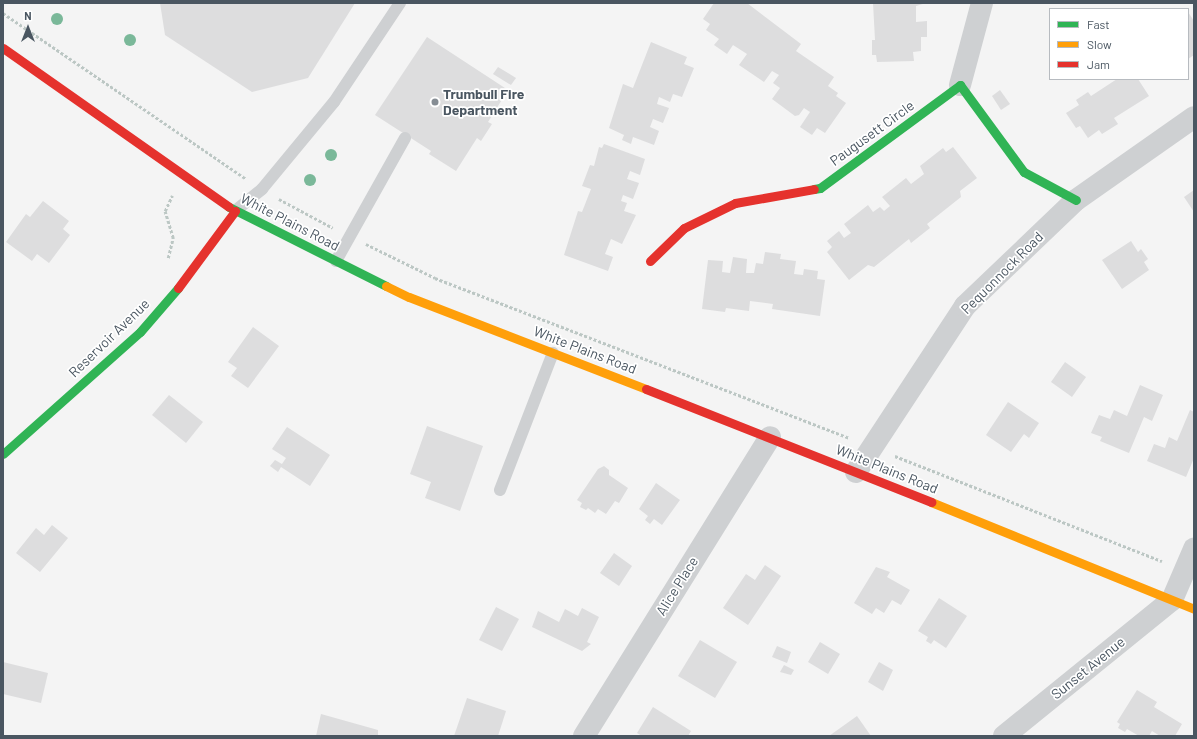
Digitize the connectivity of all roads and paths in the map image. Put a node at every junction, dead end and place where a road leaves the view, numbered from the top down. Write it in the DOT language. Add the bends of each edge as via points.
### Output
graph roads {
  1 [pos="400,3"];
  2 [pos="982,3"];
  3 [pos="3,13"];
  4 [pos="3,48"];
  5 [pos="960,85"];
  6 [pos="1194,117"];
  7 [pos="405,138"];
  8 [pos="262,189"];
  9 [pos="1076,200"];
  10 [pos="168,208"];
  11 [pos="235,211"];
  12 [pos="350,236"];
  13 [pos="166,261"];
  14 [pos="336,261"];
  15 [pos="650,262"];
  16 [pos="553,353"];
  17 [pos="770,437"];
  18 [pos="871,446"];
  19 [pos="3,454"];
  20 [pos="856,472"];
  21 [pos="500,490"];
  22 [pos="1194,549"];
  23 [pos="1184,570"];
  24 [pos="1172,600"];
  25 [pos="1194,609"];
  26 [pos="584,736"];
  27 [pos="1004,736"];
  1 -- 8 [label="lane" via="334,102"];
  2 -- 5 [label="street"];
  3 -- 8 [label="path" via="192,146"];
  4 -- 11 [label="main road, White Plains Road"];
  5 -- 9 [label="main road" via="1024,172"];
  5 -- 15 [label="main road, Paugusett Circle" via="820,188 735,203 684,228"];
  6 -- 9 [label="street, Pequonnock Road"];
  7 -- 12 [label="lane"];
  8 -- 11 [label="lane"];
  8 -- 12 [label="path"];
  9 -- 18 [label="street, Pequonnock Road" via="965,306"];
  10 -- 13 [label="path" via="166,211 172,244"];
  11 -- 14 [label="main road, White Plains Road"];
  11 -- 19 [label="main road, Reservoir Avenue" via="173,294 140,332"];
  12 -- 14 [label="lane"];
  12 -- 18 [label="path" via="436,278"];
  14 -- 16 [label="main road, White Plains Road" via="443,312"];
  16 -- 17 [label="main road, White Plains Road"];
  16 -- 21 [label="lane"];
  17 -- 20 [label="main road, White Plains Road"];
  17 -- 26 [label="street, Alice Place"];
  18 -- 20 [label="street, Pequonnock Road"];
  18 -- 23 [label="path"];
  20 -- 24 [label="main road, White Plains Road"];
  22 -- 23 [label="street"];
  23 -- 24 [label="street"];
  24 -- 25 [label="main road, White Plains Road"];
  24 -- 27 [label="street, Sunset Avenue"];
}
